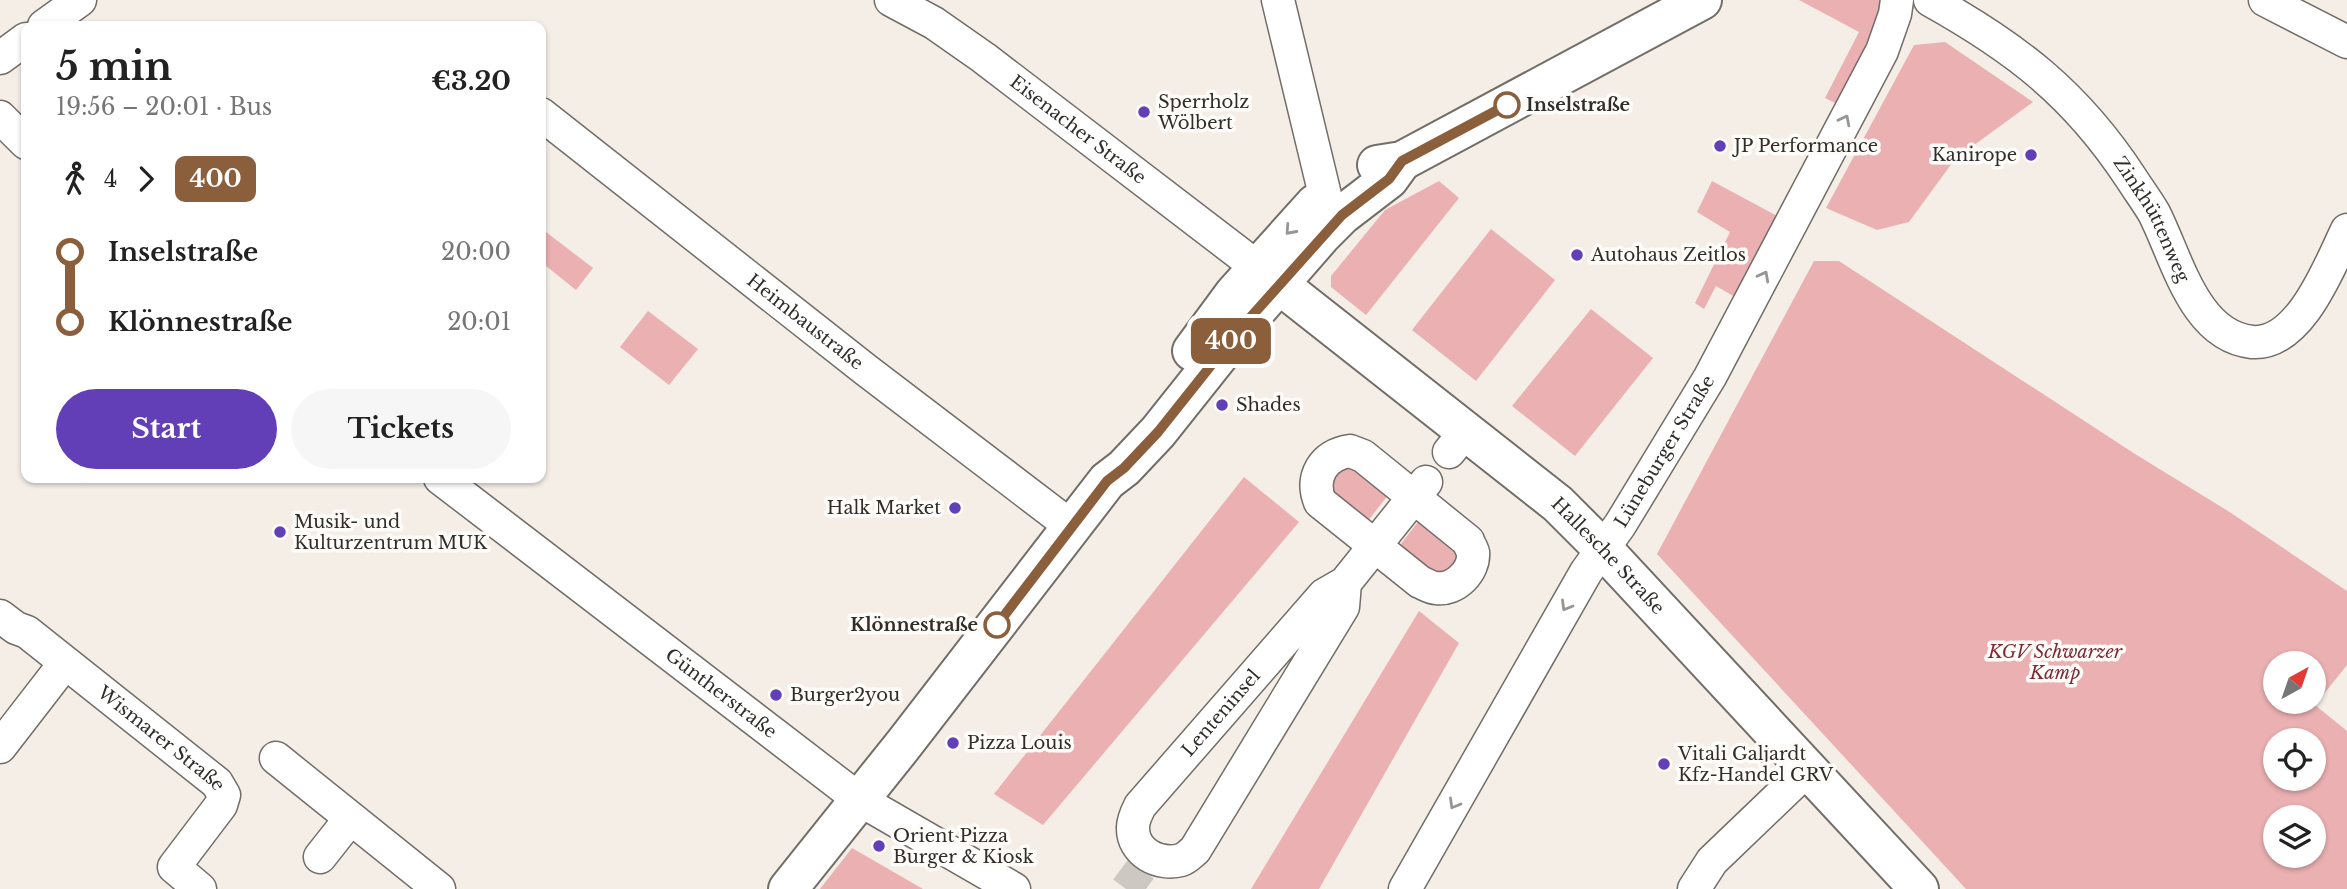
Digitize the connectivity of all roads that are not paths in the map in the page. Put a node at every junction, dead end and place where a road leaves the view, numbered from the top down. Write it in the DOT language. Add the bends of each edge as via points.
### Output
graph roads {
  1 [pos="80,0"];
  2 [pos="891,0"];
  3 [pos="1278,0"];
  4 [pos="1702,0"];
  5 [pos="1897,0"];
  6 [pos="1930,0"];
  7 [pos="2264,0"];
  8 [pos="51,21"];
  9 [pos="2347,41"];
  10 [pos="21,43"];
  11 [pos="0,58"];
  12 [pos="0,117"];
  13 [pos="546,118"];
  14 [pos="21,138"];
  15 [pos="1402,161"];
  16 [pos="1325,195"];
  17 [pos="2347,230"];
  18 [pos="1268,276"];
  19 [pos="447,483"];
  20 [pos="1419,490"];
  21 [pos="1072,527"];
  22 [pos="1375,546"];
  23 [pos="1603,549"];
  24 [pos="1345,583"];
  25 [pos="0,616"];
  26 [pos="65,663"];
  27 [pos="0,747"];
  28 [pos="276,758"];
  29 [pos="1808,769"];
  30 [pos="860,800"];
  31 [pos="350,819"];
  32 [pos="320,857"];
  33 [pos="200,889"];
  34 [pos="439,889"];
  35 [pos="789,889"];
  36 [pos="1014,889"];
  37 [pos="1405,889"];
  38 [pos="1694,889"];
  39 [pos="1919,889"];
  1 -- 8 [label="street"];
  2 -- 18 [label="street, Eisenacher Straße" via="984,58"];
  3 -- 16 [label="street"];
  4 -- 15 [label="main road"];
  23 -- 5 [label="street, Lüneburger Straße, one-way" via="1710,377 1882,51"];
  6 -- 17 [label="street, Zinkhüttenweg" via="2006,46 2083,114 2153,212 2197,306 2214,326 2232,337 2255,342 2269,339 2295,322"];
  7 -- 9 [label="street"];
  10 -- 11 [label="street"];
  12 -- 14 [label="street"];
  13 -- 21 [label="street, Heimbaustraße"];
  15 -- 16 [label="main road" via="1368,166"];
  15 -- 18 [label="main road" via="1389,179"];
  16 -- 18 [label="main road, one-way"];
  18 -- 21 [label="main road" via="1226,304 1113,460 1107,481"];
  18 -- 23 [label="main road, Hallesche Straße" via="1458,441 1558,504"];
  19 -- 30 [label="street, Güntherstraße"];
  20 -- 22 [label="street, Lenteninsel"];
  20 -- 22 [label="street" via="1468,541 1473,551 1465,576 1453,586 1437,589 1420,582"];
  20 -- 22 [label="street" via="1363,456 1337,453 1326,461 1315,490 1321,502"];
  21 -- 30 [label="main road"];
  22 -- 24 [label="street, Lenteninsel"];
  23 -- 29 [label="main road, Hallesche Straße"];
  23 -- 37 [label="street, Lüneburger Straße, one-way"];
  24 -- 24 [label="street, Lenteninsel" via="1343,607 1195,850 1184,859 1145,863 1133,829 1140,806 1324,595"];
  25 -- 26 [label="street, Wismarer Straße"];
  26 -- 27 [label="street"];
  26 -- 33 [label="street, Wismarer Straße" via="217,783 224,795 221,805 174,867"];
  28 -- 31 [label="street"];
  29 -- 38 [label="street" via="1712,861"];
  29 -- 39 [label="main road, Hallesche Straße"];
  30 -- 35 [label="main road"];
  30 -- 36 [label="street, Güntherstraße"];
  31 -- 32 [label="street"];
  31 -- 34 [label="street"];
}
